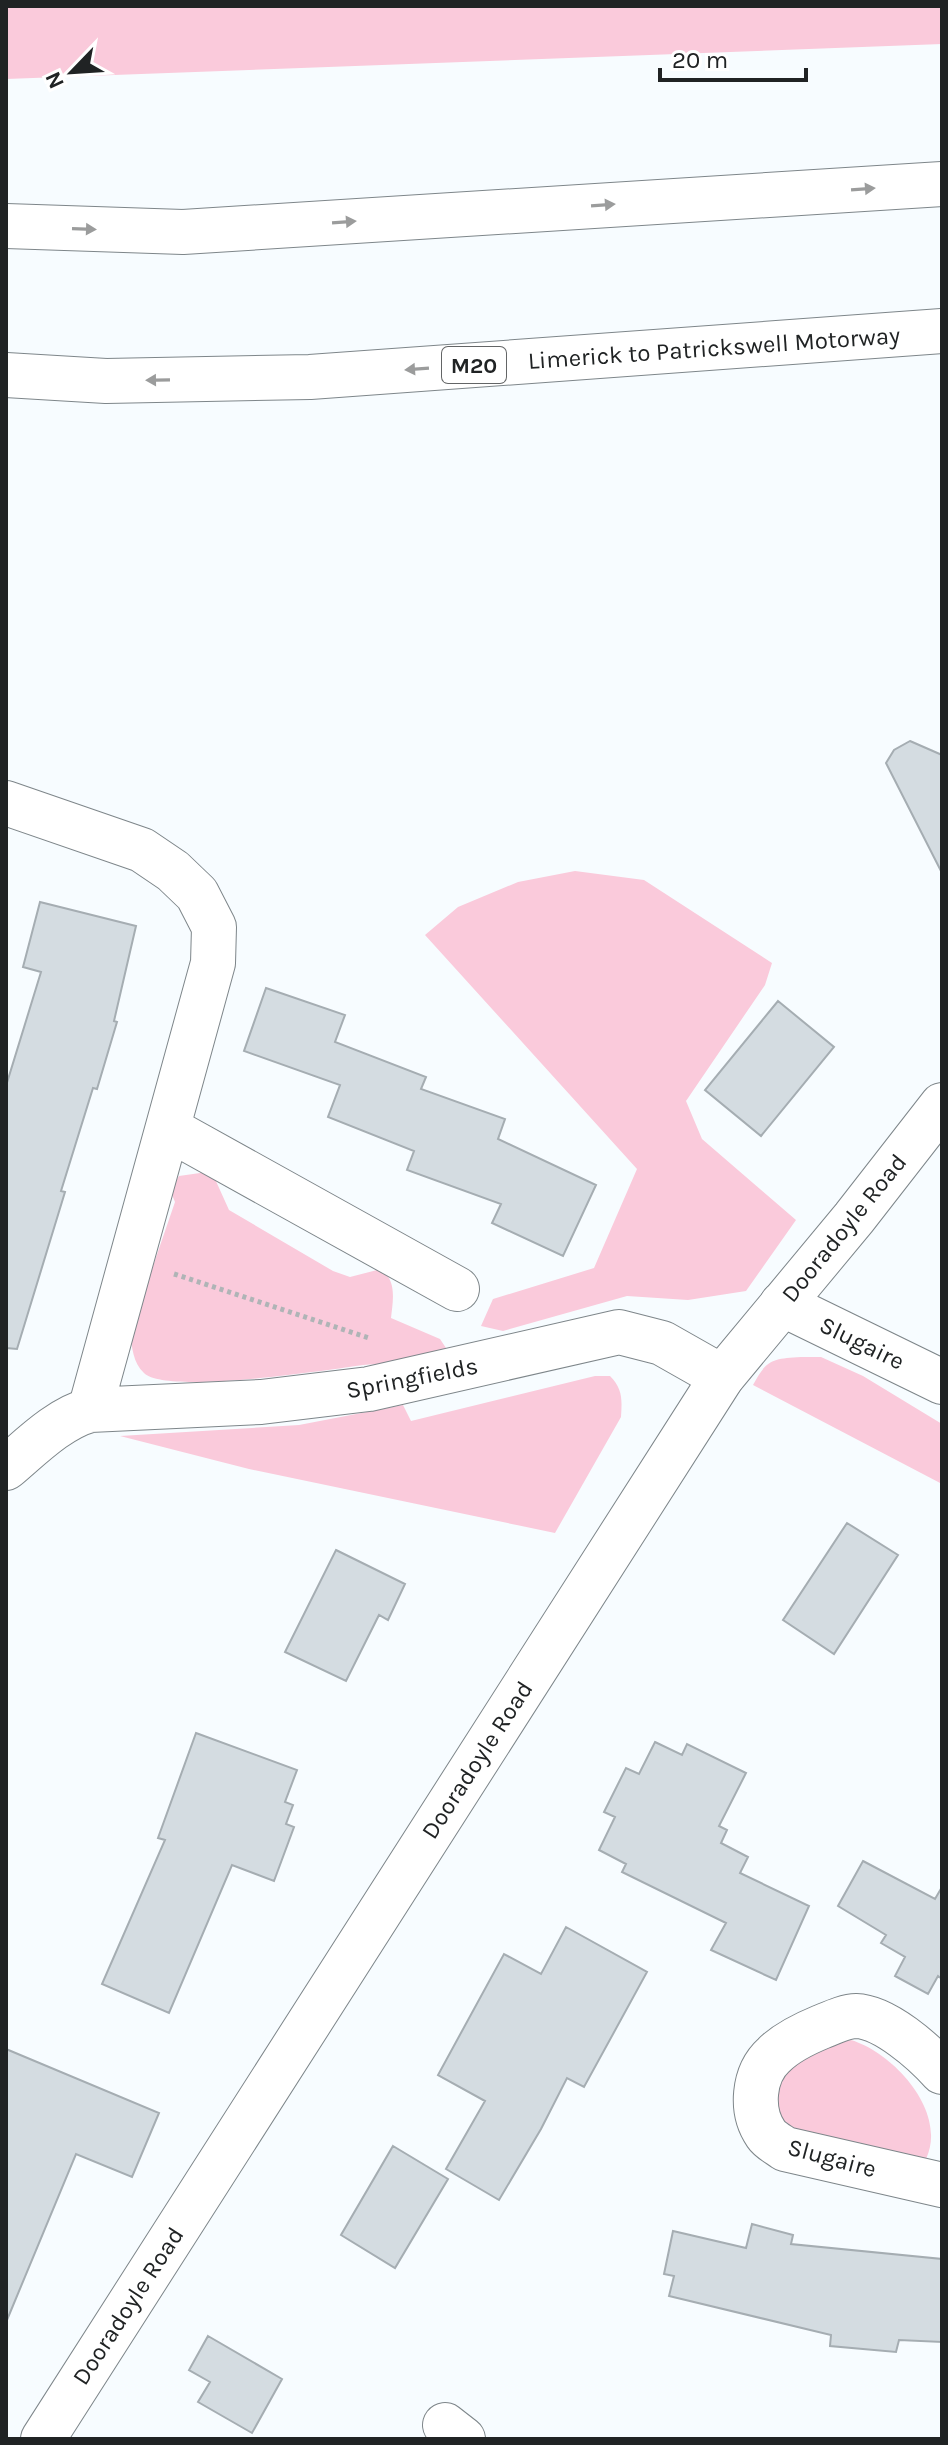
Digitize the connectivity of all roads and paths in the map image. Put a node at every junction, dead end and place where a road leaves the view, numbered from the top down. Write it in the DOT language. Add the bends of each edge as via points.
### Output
graph roads {
  1 [pos="942,184"];
  2 [pos="6,226"];
  3 [pos="942,331"];
  4 [pos="6,375"];
  5 [pos="106,381"];
  6 [pos="6,389"];
  7 [pos="6,803"];
  8 [pos="942,1105"];
  9 [pos="169,1129"];
  10 [pos="132,1260"];
  11 [pos="457,1289"];
  12 [pos="782,1304"];
  13 [pos="383,1343"];
  14 [pos="722,1377"];
  15 [pos="942,1382"];
  16 [pos="90,1410"];
  17 [pos="6,1468"];
  18 [pos="942,2072"];
  19 [pos="942,2185"];
  20 [pos="43,2439"];
  2 -- 1 [label="main road, one-way" via="183,232"];
  3 -- 5 [label="main road, Limerick to Patrickswell Motorway / M20, one-way" via="310,377"];
  4 -- 5 [label="main road, Limerick to Patrickswell Motorway / M20"];
  5 -- 6 [label="main road, M20"];
  7 -- 9 [label="main road" via="142,850 197,894 214,927 213,963"];
  8 -- 12 [label="main road, Dooradoyle Road"];
  9 -- 10 [label="main road"];
  9 -- 11 [label="main road"];
  10 -- 13 [label="path"];
  10 -- 16 [label="main road"];
  12 -- 14 [label="main road, Dooradoyle Road"];
  12 -- 15 [label="main road, Slugaire"];
  14 -- 16 [label="main road, Springfields" via="662,1343 619,1332 369,1389 261,1402"];
  14 -- 20 [label="main road, Dooradoyle Road"];
  16 -- 17 [label="main road, Springfields" via="61,1424"];
  18 -- 19 [label="main road, Slugaire" via="912,2043 855,2016 808,2033 771,2057 759,2077 756,2103 767,2137 785,2149"];
}
